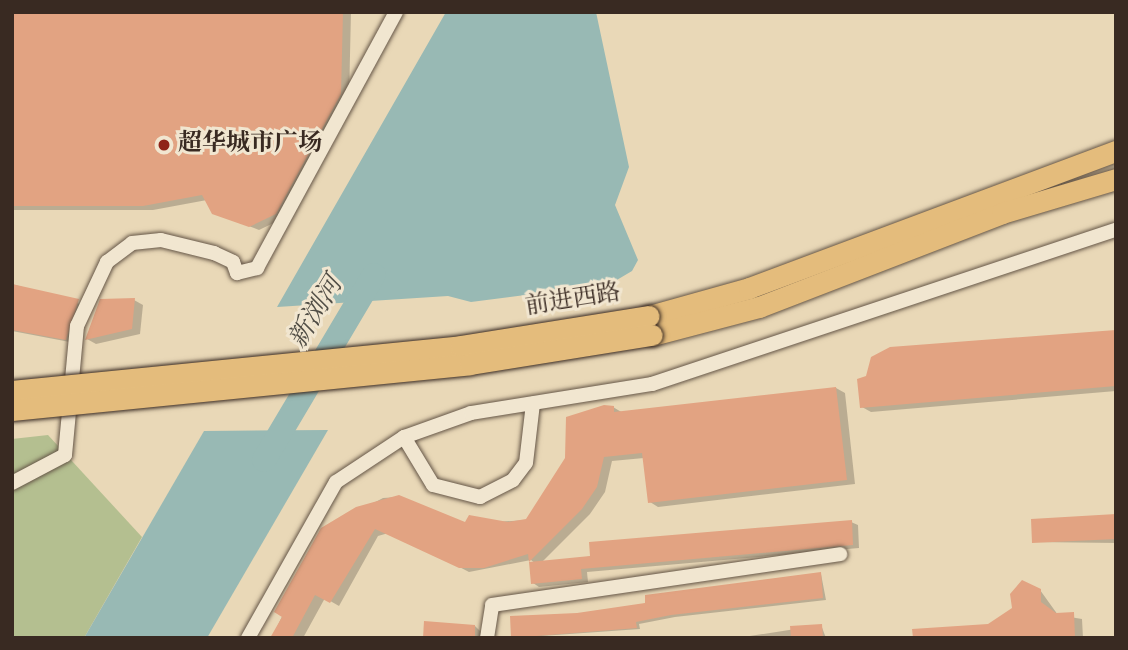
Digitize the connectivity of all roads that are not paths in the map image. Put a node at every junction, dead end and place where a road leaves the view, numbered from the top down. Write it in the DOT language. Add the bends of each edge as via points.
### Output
graph roads {
  1 [pos="396,12"];
  2 [pos="1116,151"];
  3 [pos="1116,179"];
  4 [pos="1116,230"];
  5 [pos="651,326"];
  6 [pos="12,391"];
  7 [pos="534,403"];
  8 [pos="12,410"];
  9 [pos="404,437"];
  10 [pos="12,483"];
  11 [pos="840,554"];
  12 [pos="247,638"];
  13 [pos="487,638"];
  1 -- 10 [label="street" via="257,268 237,273 233,262 214,253 161,240 132,243 107,262 77,326 65,455"];
  2 -- 5 [label="main road, 前进西路"];
  3 -- 5 [label="main road, 前进西路" via="1002,213 759,307"];
  4 -- 7 [label="street" via="652,384"];
  5 -- 6 [label="main road, 前进西路, bridge"];
  5 -- 8 [label="main road, 前进西路, bridge" via="470,364"];
  7 -- 9 [label="street" via="471,413"];
  7 -- 9 [label="street" via="526,463 506,485 480,497 433,485"];
  9 -- 12 [label="street" via="336,482"];
  11 -- 13 [label="street" via="492,605"];
}
